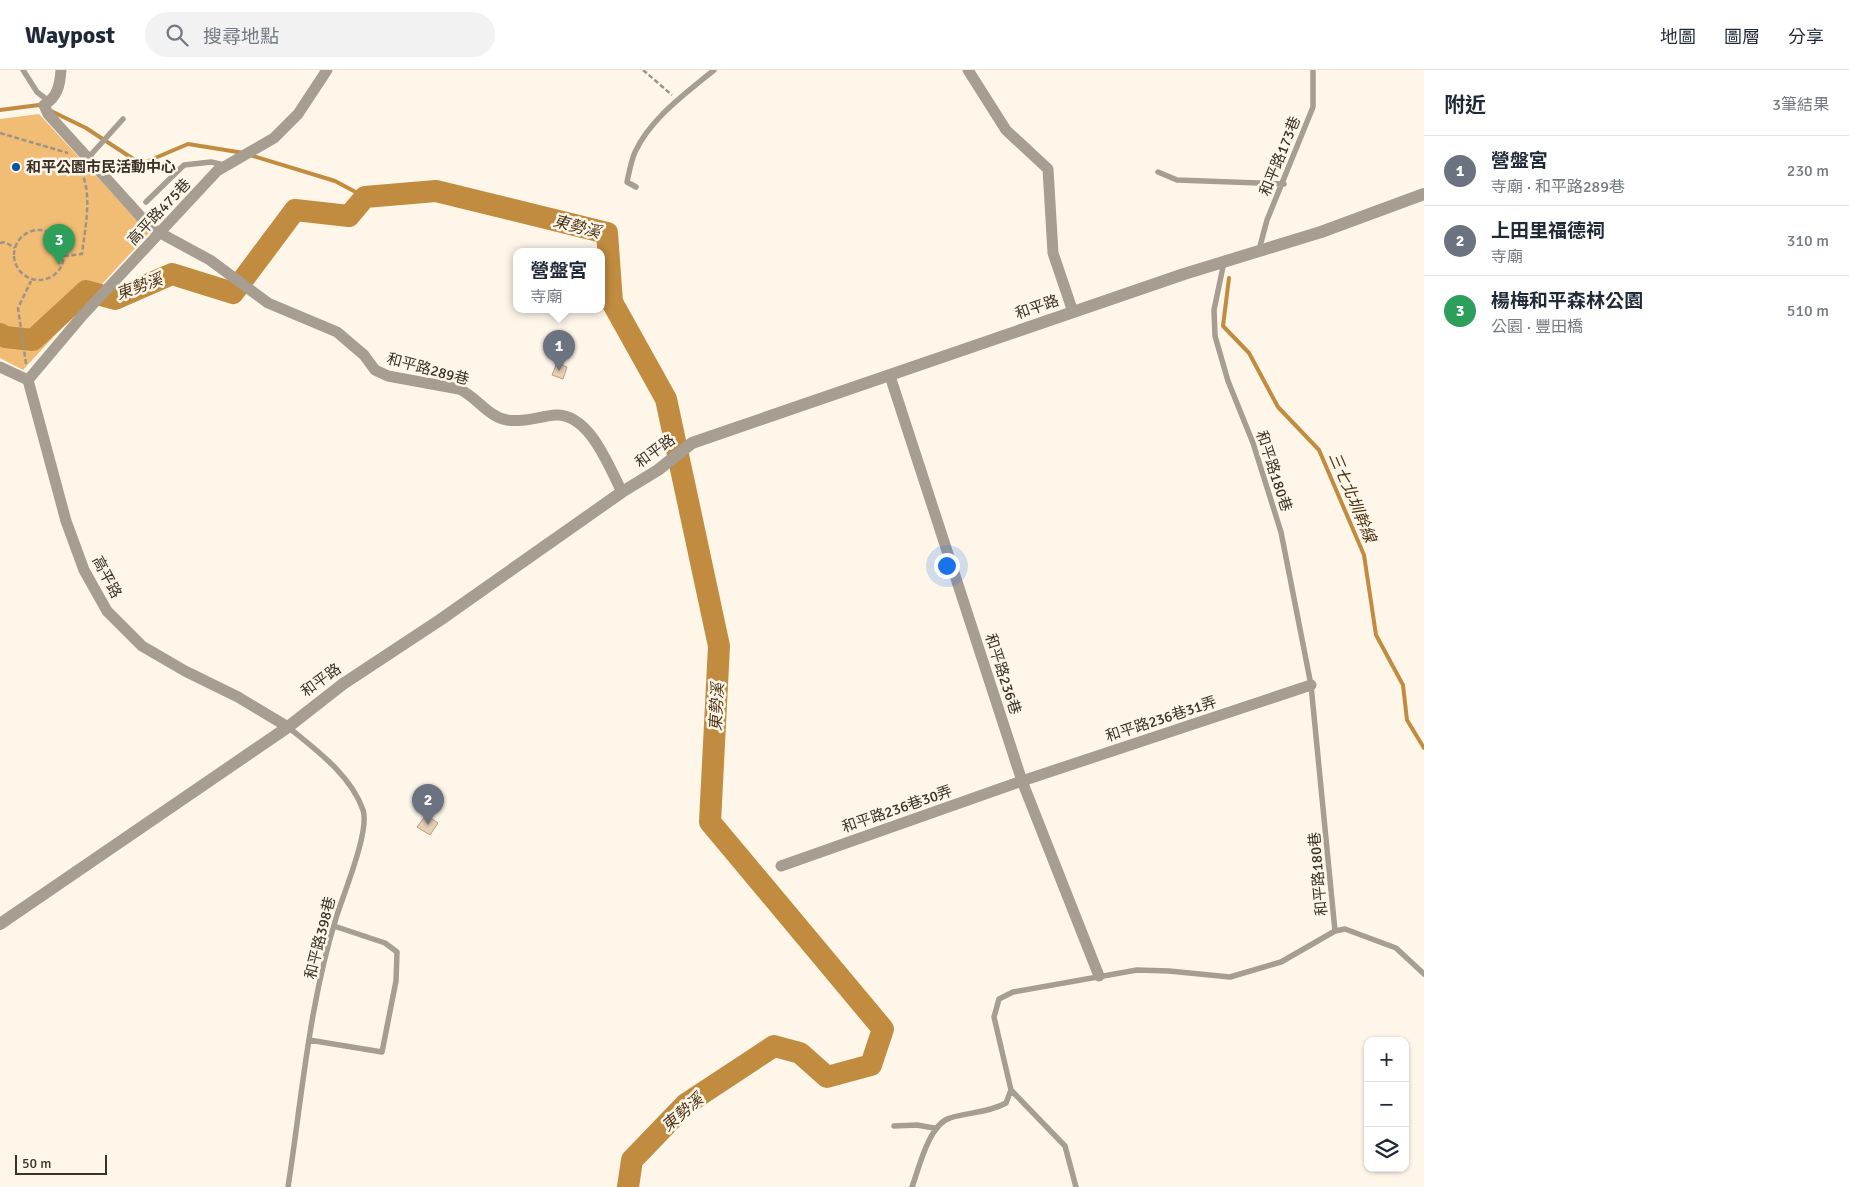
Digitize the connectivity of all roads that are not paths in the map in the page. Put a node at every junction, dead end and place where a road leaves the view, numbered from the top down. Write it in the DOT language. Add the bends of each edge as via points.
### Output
graph roads {
  1 [pos="23,70"];
  2 [pos="61,70"];
  3 [pos="327,70"];
  4 [pos="714,70"];
  5 [pos="968,70"];
  6 [pos="1313,70"];
  7 [pos="48,107"];
  8 [pos="122,119"];
  9 [pos="88,158"];
  10 [pos="229,166"];
  11 [pos="1158,172"];
  12 [pos="1284,184"];
  13 [pos="636,187"];
  14 [pos="1424,194"];
  15 [pos="146,202"];
  16 [pos="160,234"];
  17 [pos="1259,250"];
  18 [pos="1224,261"];
  19 [pos="1073,312"];
  20 [pos="0,367"];
  21 [pos="890,376"];
  22 [pos="28,380"];
  23 [pos="622,492"];
  24 [pos="1310,685"];
  25 [pos="288,727"];
  26 [pos="1022,781"];
  27 [pos="781,866"];
  28 [pos="0,924"];
  29 [pos="334,926"];
  30 [pos="1335,931"];
  31 [pos="1424,974"];
  32 [pos="1099,976"];
  33 [pos="309,1040"];
  34 [pos="1011,1090"];
  35 [pos="894,1126"];
  36 [pos="934,1128"];
  37 [pos="288,1187"];
  38 [pos="912,1187"];
  39 [pos="1076,1187"];
  1 -- 7 [label="lane"];
  2 -- 7 [label="street" via="60,86"];
  3 -- 10 [label="street, 高平路475巷" via="298,114 274,138"];
  4 -- 13 [label="lane" via="677,100 650,129 635,152 627,182"];
  5 -- 19 [label="street" via="1006,130 1048,169 1052,252"];
  6 -- 12 [label="lane, 和平路173巷" via="1313,107"];
  7 -- 9 [label="street, 和平路289巷"];
  8 -- 9 [label="lane"];
  9 -- 16 [label="street, 和平路289巷"];
  10 -- 15 [label="lane" via="211,162 184,165"];
  10 -- 16 [label="street, 高平路475巷" via="217,171"];
  11 -- 12 [label="lane" via="1177,180"];
  12 -- 17 [label="lane, 和平路173巷" via="1267,220"];
  14 -- 17 [label="street, 和平路" via="1321,232"];
  16 -- 22 [label="street, 高平路475巷" via="82,316"];
  16 -- 23 [label="street, 和平路289巷" via="210,260 268,303 337,332 376,370 388,376 464,391 506,420 557,415 572,418 596,441"];
  17 -- 18 [label="street, 和平路"];
  18 -- 19 [label="street, 和平路"];
  18 -- 24 [label="lane, 和平路180巷" via="1214,310 1215,336 1281,532"];
  19 -- 21 [label="street, 和平路"];
  20 -- 22 [label="street"];
  21 -- 23 [label="street, 和平路" via="692,443 658,470"];
  21 -- 26 [label="street, 和平路236巷"];
  22 -- 25 [label="street, 高平路" via="66,521 84,570 107,611 142,646"];
  23 -- 25 [label="street, 和平路" via="343,684"];
  24 -- 26 [label="street, 和平路236巷31弄"];
  24 -- 30 [label="lane, 和平路180巷"];
  25 -- 28 [label="street, 和平路"];
  25 -- 29 [label="lane, 和平路398巷" via="338,771 364,812 362,840"];
  26 -- 27 [label="street, 和平路236巷30弄"];
  26 -- 32 [label="street, 和平路236巷"];
  29 -- 33 [label="lane, 和平路398巷"];
  29 -- 33 [label="lane" via="385,943 397,952 396,981 382,1052"];
  30 -- 31 [label="lane" via="1345,929 1396,948"];
  30 -- 32 [label="lane, 和平路180巷" via="1281,962 1230,977 1137,970"];
  32 -- 34 [label="lane, 和平路180巷" via="1013,992 999,999 994,1017"];
  33 -- 37 [label="lane, 和平路398巷"];
  34 -- 36 [label="lane" via="1006,1103 994,1110 947,1118"];
  34 -- 39 [label="lane" via="1065,1146"];
  35 -- 36 [label="lane"];
  36 -- 38 [label="lane"];
}
